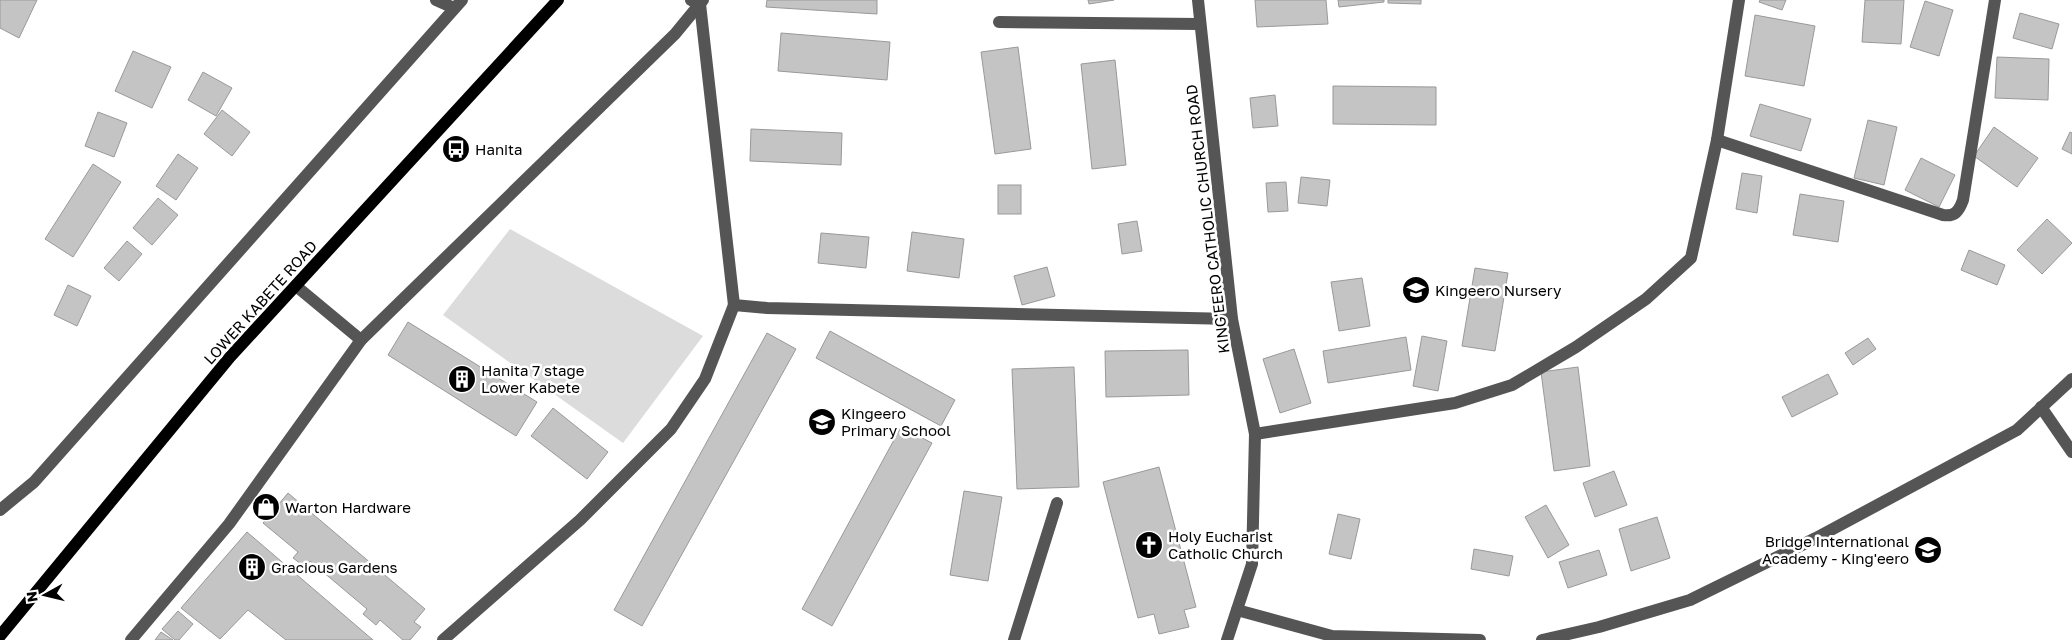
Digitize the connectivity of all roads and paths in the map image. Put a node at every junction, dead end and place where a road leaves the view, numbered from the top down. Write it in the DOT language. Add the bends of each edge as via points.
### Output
graph roads {
  1 [pos="436,0"];
  2 [pos="558,0"];
  3 [pos="1198,0"];
  4 [pos="1739,0"];
  5 [pos="1995,0"];
  6 [pos="698,2"];
  7 [pos="458,4"];
  8 [pos="999,22"];
  9 [pos="1200,24"];
  10 [pos="1717,140"];
  11 [pos="296,286"];
  12 [pos="734,305"];
  13 [pos="1232,319"];
  14 [pos="361,340"];
  15 [pos="2072,379"];
  16 [pos="2041,407"];
  17 [pos="1255,434"];
  18 [pos="2072,452"];
  19 [pos="1057,504"];
  20 [pos="0,510"];
  21 [pos="1237,610"];
  22 [pos="0,636"];
  23 [pos="1333,638"];
  24 [pos="131,640"];
  25 [pos="443,640"];
  26 [pos="1014,640"];
  27 [pos="1227,640"];
  28 [pos="1480,640"];
  29 [pos="1542,640"];
  1 -- 7 [label="street"];
  2 -- 11 [label="main road, LOWER KABETE ROAD"];
  3 -- 9 [label="street, KING'EERO CATHOLIC CHURCH ROAD"];
  4 -- 10 [label="street"];
  5 -- 10 [label="street" via="1963,200 1959,211 1951,216"];
  6 -- 12 [label="street"];
  6 -- 14 [label="street" via="675,34"];
  7 -- 20 [label="street" via="34,482"];
  8 -- 9 [label="street"];
  9 -- 13 [label="street, KING'EERO CATHOLIC CHURCH ROAD"];
  10 -- 17 [label="street" via="1691,258 1646,299 1576,347 1512,385 1455,403"];
  11 -- 14 [label="street"];
  11 -- 22 [label="main road, LOWER KABETE ROAD" via="230,358"];
  12 -- 13 [label="street"];
  12 -- 25 [label="street" via="705,379 671,429 580,520"];
  13 -- 17 [label="street, KING'EERO CATHOLIC CHURCH ROAD"];
  14 -- 24 [label="street" via="229,524"];
  15 -- 16 [label="street"];
  16 -- 18 [label="street"];
  16 -- 29 [label="street" via="2017,430 1816,538 1690,600"];
  17 -- 21 [label="street, KING'EERO CATHOLIC CHURCH ROAD" via="1252,564"];
  19 -- 26 [label="street"];
  21 -- 23 [label="street"];
  21 -- 27 [label="street, KING'EERO CATHOLIC CHURCH ROAD"];
  23 -- 28 [label="street"];
}
